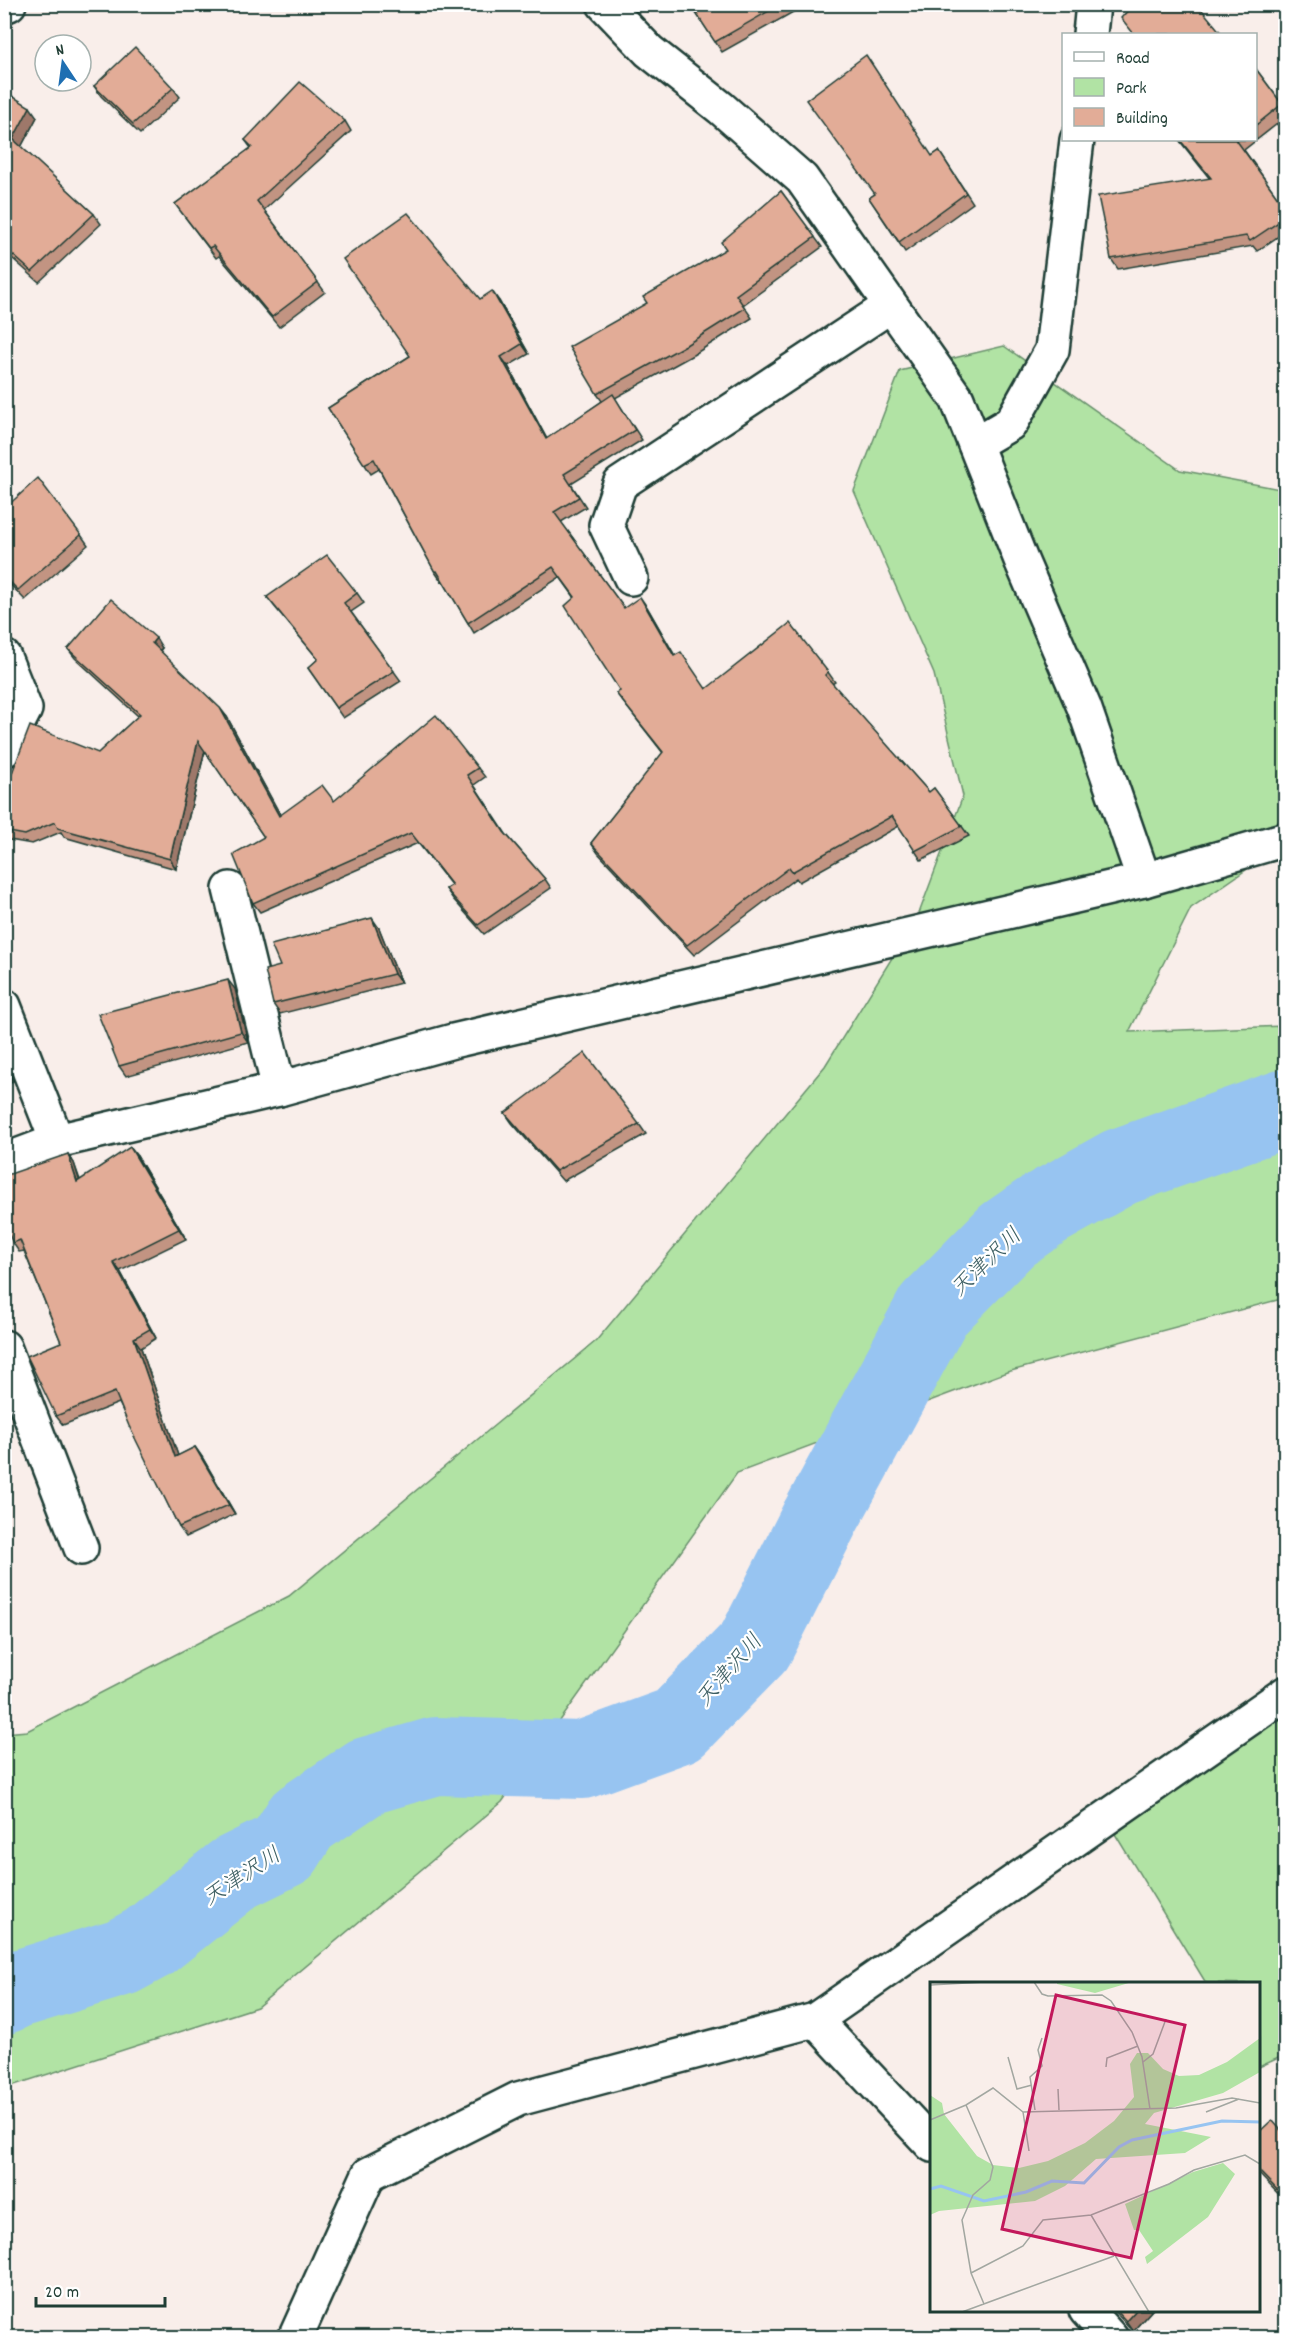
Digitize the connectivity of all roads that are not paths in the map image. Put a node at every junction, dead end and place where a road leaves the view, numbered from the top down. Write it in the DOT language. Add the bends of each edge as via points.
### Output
graph roads {
  1 [pos="9,4"];
  2 [pos="604,4"];
  3 [pos="1093,4"];
  4 [pos="4,6"];
  5 [pos="1090,33"];
  6 [pos="1077,141"];
  7 [pos="890,306"];
  8 [pos="975,444"];
  9 [pos="631,578"];
  10 [pos="4,657"];
  11 [pos="4,750"];
  12 [pos="1286,839"];
  13 [pos="1144,880"];
  14 [pos="230,889"];
  15 [pos="4,1006"];
  16 [pos="279,1089"];
  17 [pos="57,1141"];
  18 [pos="4,1161"];
  19 [pos="4,1347"];
  20 [pos="81,1548"];
  21 [pos="1286,1693"];
  22 [pos="815,2020"];
  23 [pos="930,2143"];
  24 [pos="1088,2312"];
  25 [pos="295,2337"];
  26 [pos="1111,2337"];
  1 -- 4 [label="street"];
  2 -- 7 [label="street" via="649,51 802,179"];
  3 -- 5 [label="street"];
  6 -- 8 [label="street" via="1052,350 1011,423"];
  7 -- 8 [label="street" via="957,399"];
  7 -- 9 [label="street" via="620,484 606,525"];
  8 -- 13 [label="street" via="1084,707"];
  10 -- 11 [label="street" via="25,709"];
  12 -- 13 [label="street"];
  13 -- 16 [label="street" via="453,1041"];
  14 -- 16 [label="street"];
  15 -- 17 [label="street"];
  16 -- 17 [label="street"];
  17 -- 18 [label="street"];
  19 -- 20 [label="street"];
  21 -- 22 [label="street"];
  22 -- 23 [label="street"];
  22 -- 25 [label="street" via="518,2099 369,2174"];
  24 -- 26 [label="street"];
}
